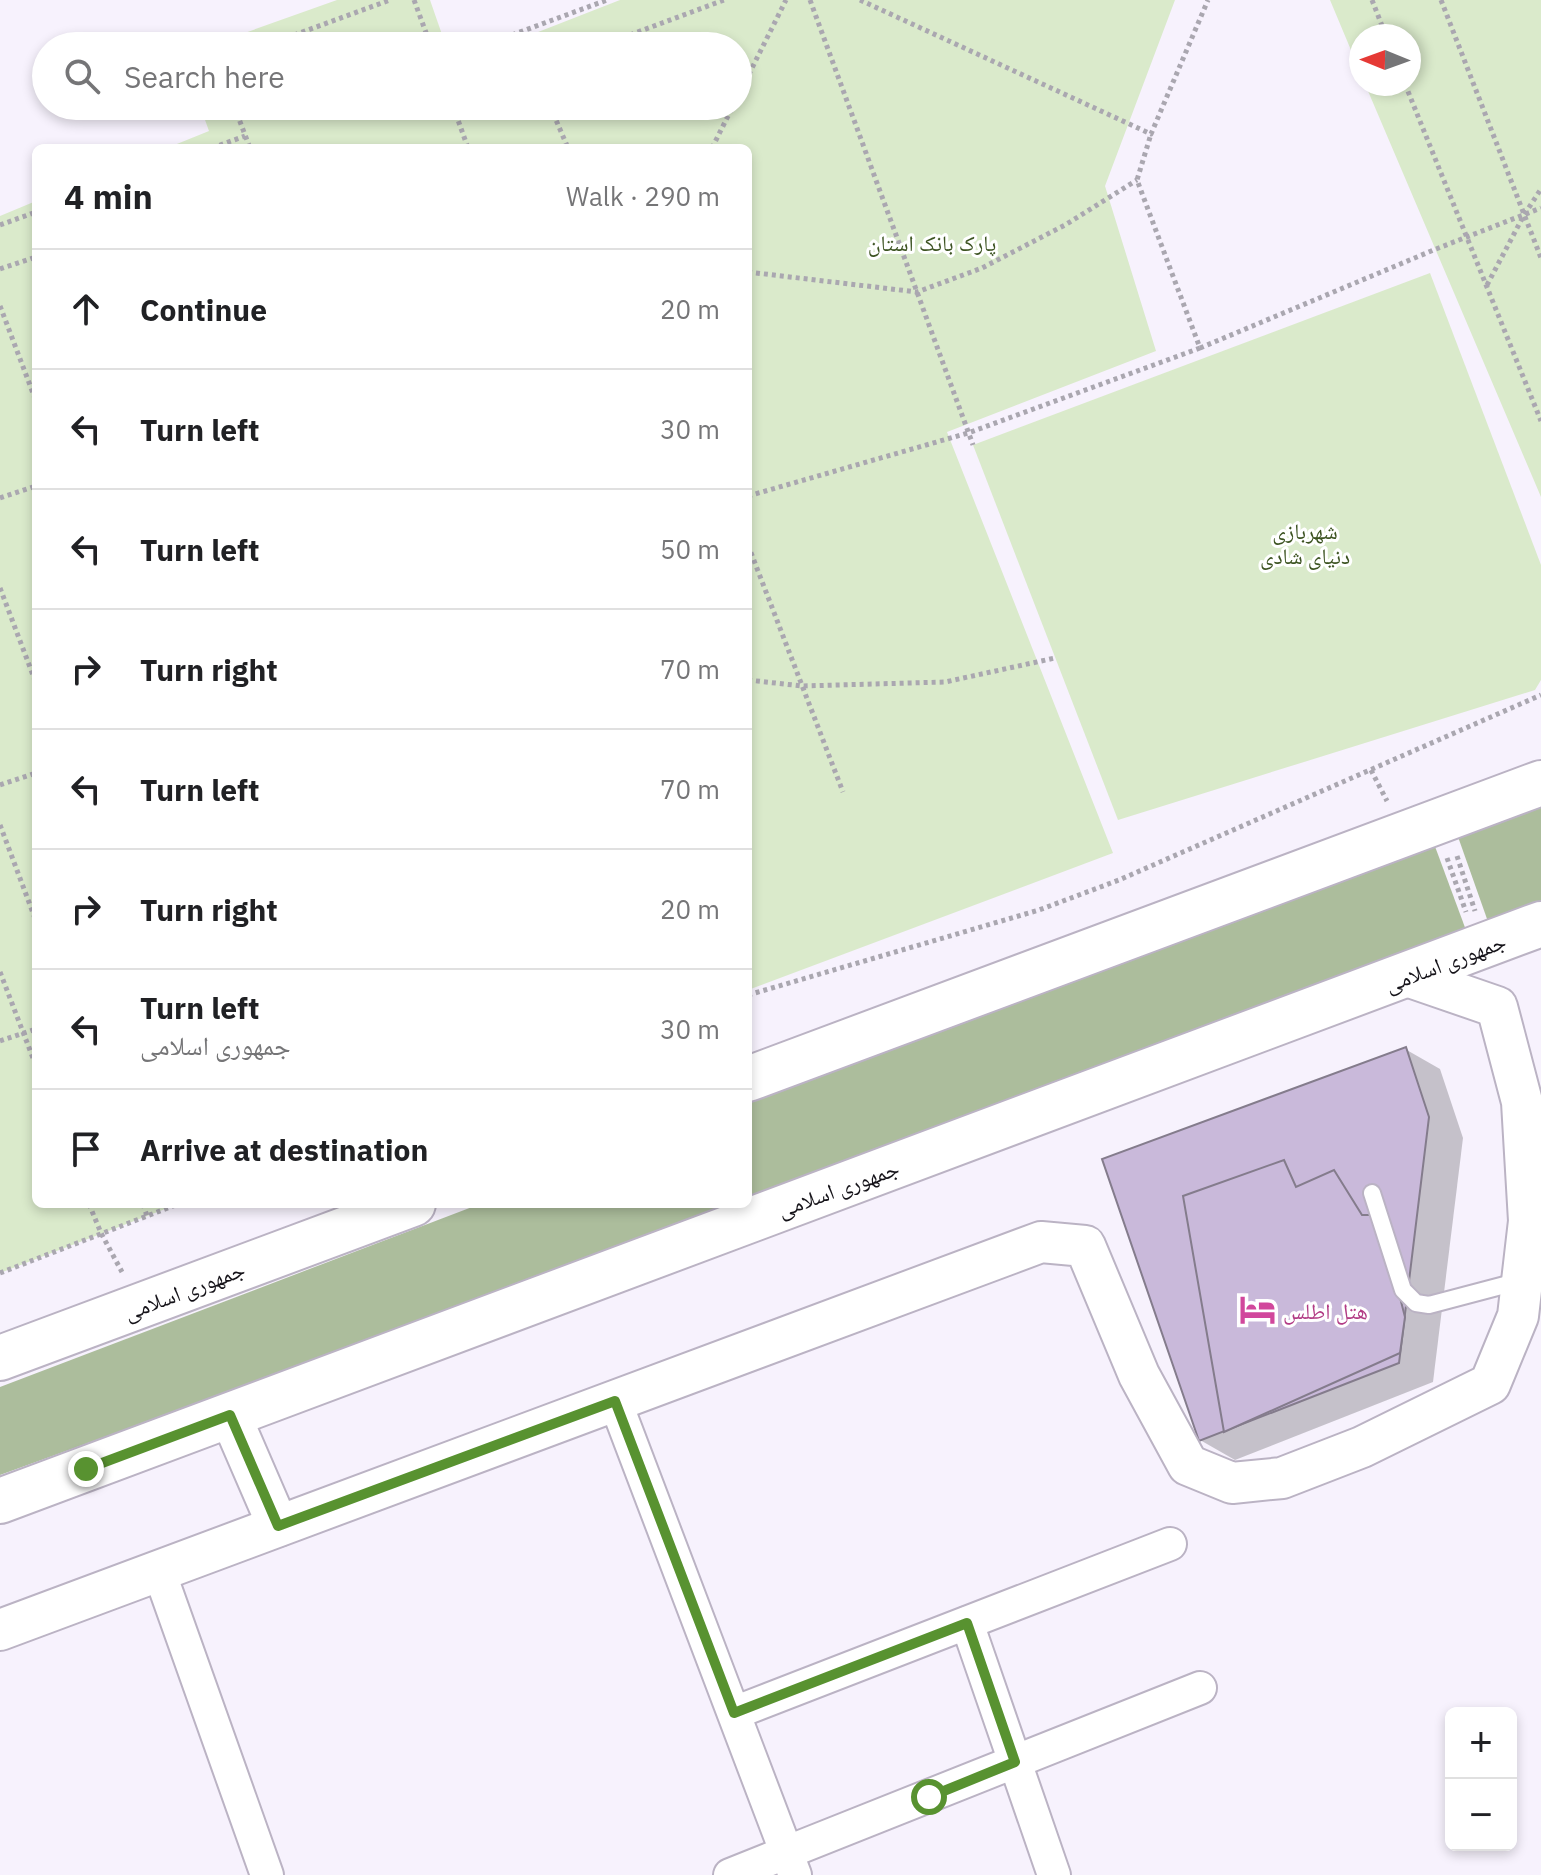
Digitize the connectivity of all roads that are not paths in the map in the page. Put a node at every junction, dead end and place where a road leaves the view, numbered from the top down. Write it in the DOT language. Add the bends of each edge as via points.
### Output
graph roads {
  1 [pos="1541,783"];
  2 [pos="1541,924"];
  3 [pos="1407,976"];
  4 [pos="1541,1051"];
  5 [pos="752,1078"];
  6 [pos="1522,1102"];
  7 [pos="1372,1193"];
  8 [pos="402,1208"];
  9 [pos="1522,1281"];
  10 [pos="0,1358"];
  11 [pos="615,1401"];
  12 [pos="230,1415"];
  13 [pos="0,1501"];
  14 [pos="278,1526"];
  15 [pos="1170,1544"];
  16 [pos="159,1571"];
  17 [pos="967,1623"];
  18 [pos="0,1630"];
  19 [pos="1200,1688"];
  20 [pos="734,1713"];
  21 [pos="1015,1762"];
  22 [pos="791,1865"];
  23 [pos="267,1875"];
  24 [pos="730,1875"];
  25 [pos="1054,1875"];
  1 -- 5 [label="main road"];
  2 -- 3 [label="main road, جمهوری اسلامی"];
  3 -- 6 [label="street" via="1497,1007"];
  3 -- 12 [label="main road, جمهوری اسلامی"];
  4 -- 6 [label="street"];
  6 -- 9 [label="street" via="1529,1221"];
  7 -- 9 [label="lane" via="1403,1290 1416,1303 1429,1305"];
  8 -- 10 [label="main road, جمهوری اسلامی"];
  9 -- 11 [label="street" via="1518,1316 1490,1384 1362,1447 1282,1478 1232,1483 1188,1465 1139,1375 1085,1246 1041,1242"];
  11 -- 14 [label="street"];
  11 -- 20 [label="street"];
  12 -- 13 [label="main road, جمهوری اسلامی"];
  12 -- 14 [label="street"];
  14 -- 16 [label="street"];
  15 -- 17 [label="street"];
  16 -- 18 [label="street"];
  16 -- 23 [label="street"];
  17 -- 20 [label="street"];
  17 -- 21 [label="street"];
  19 -- 21 [label="street"];
  20 -- 22 [label="street"];
  21 -- 22 [label="street"];
  21 -- 25 [label="street"];
  22 -- 24 [label="street"];
}
